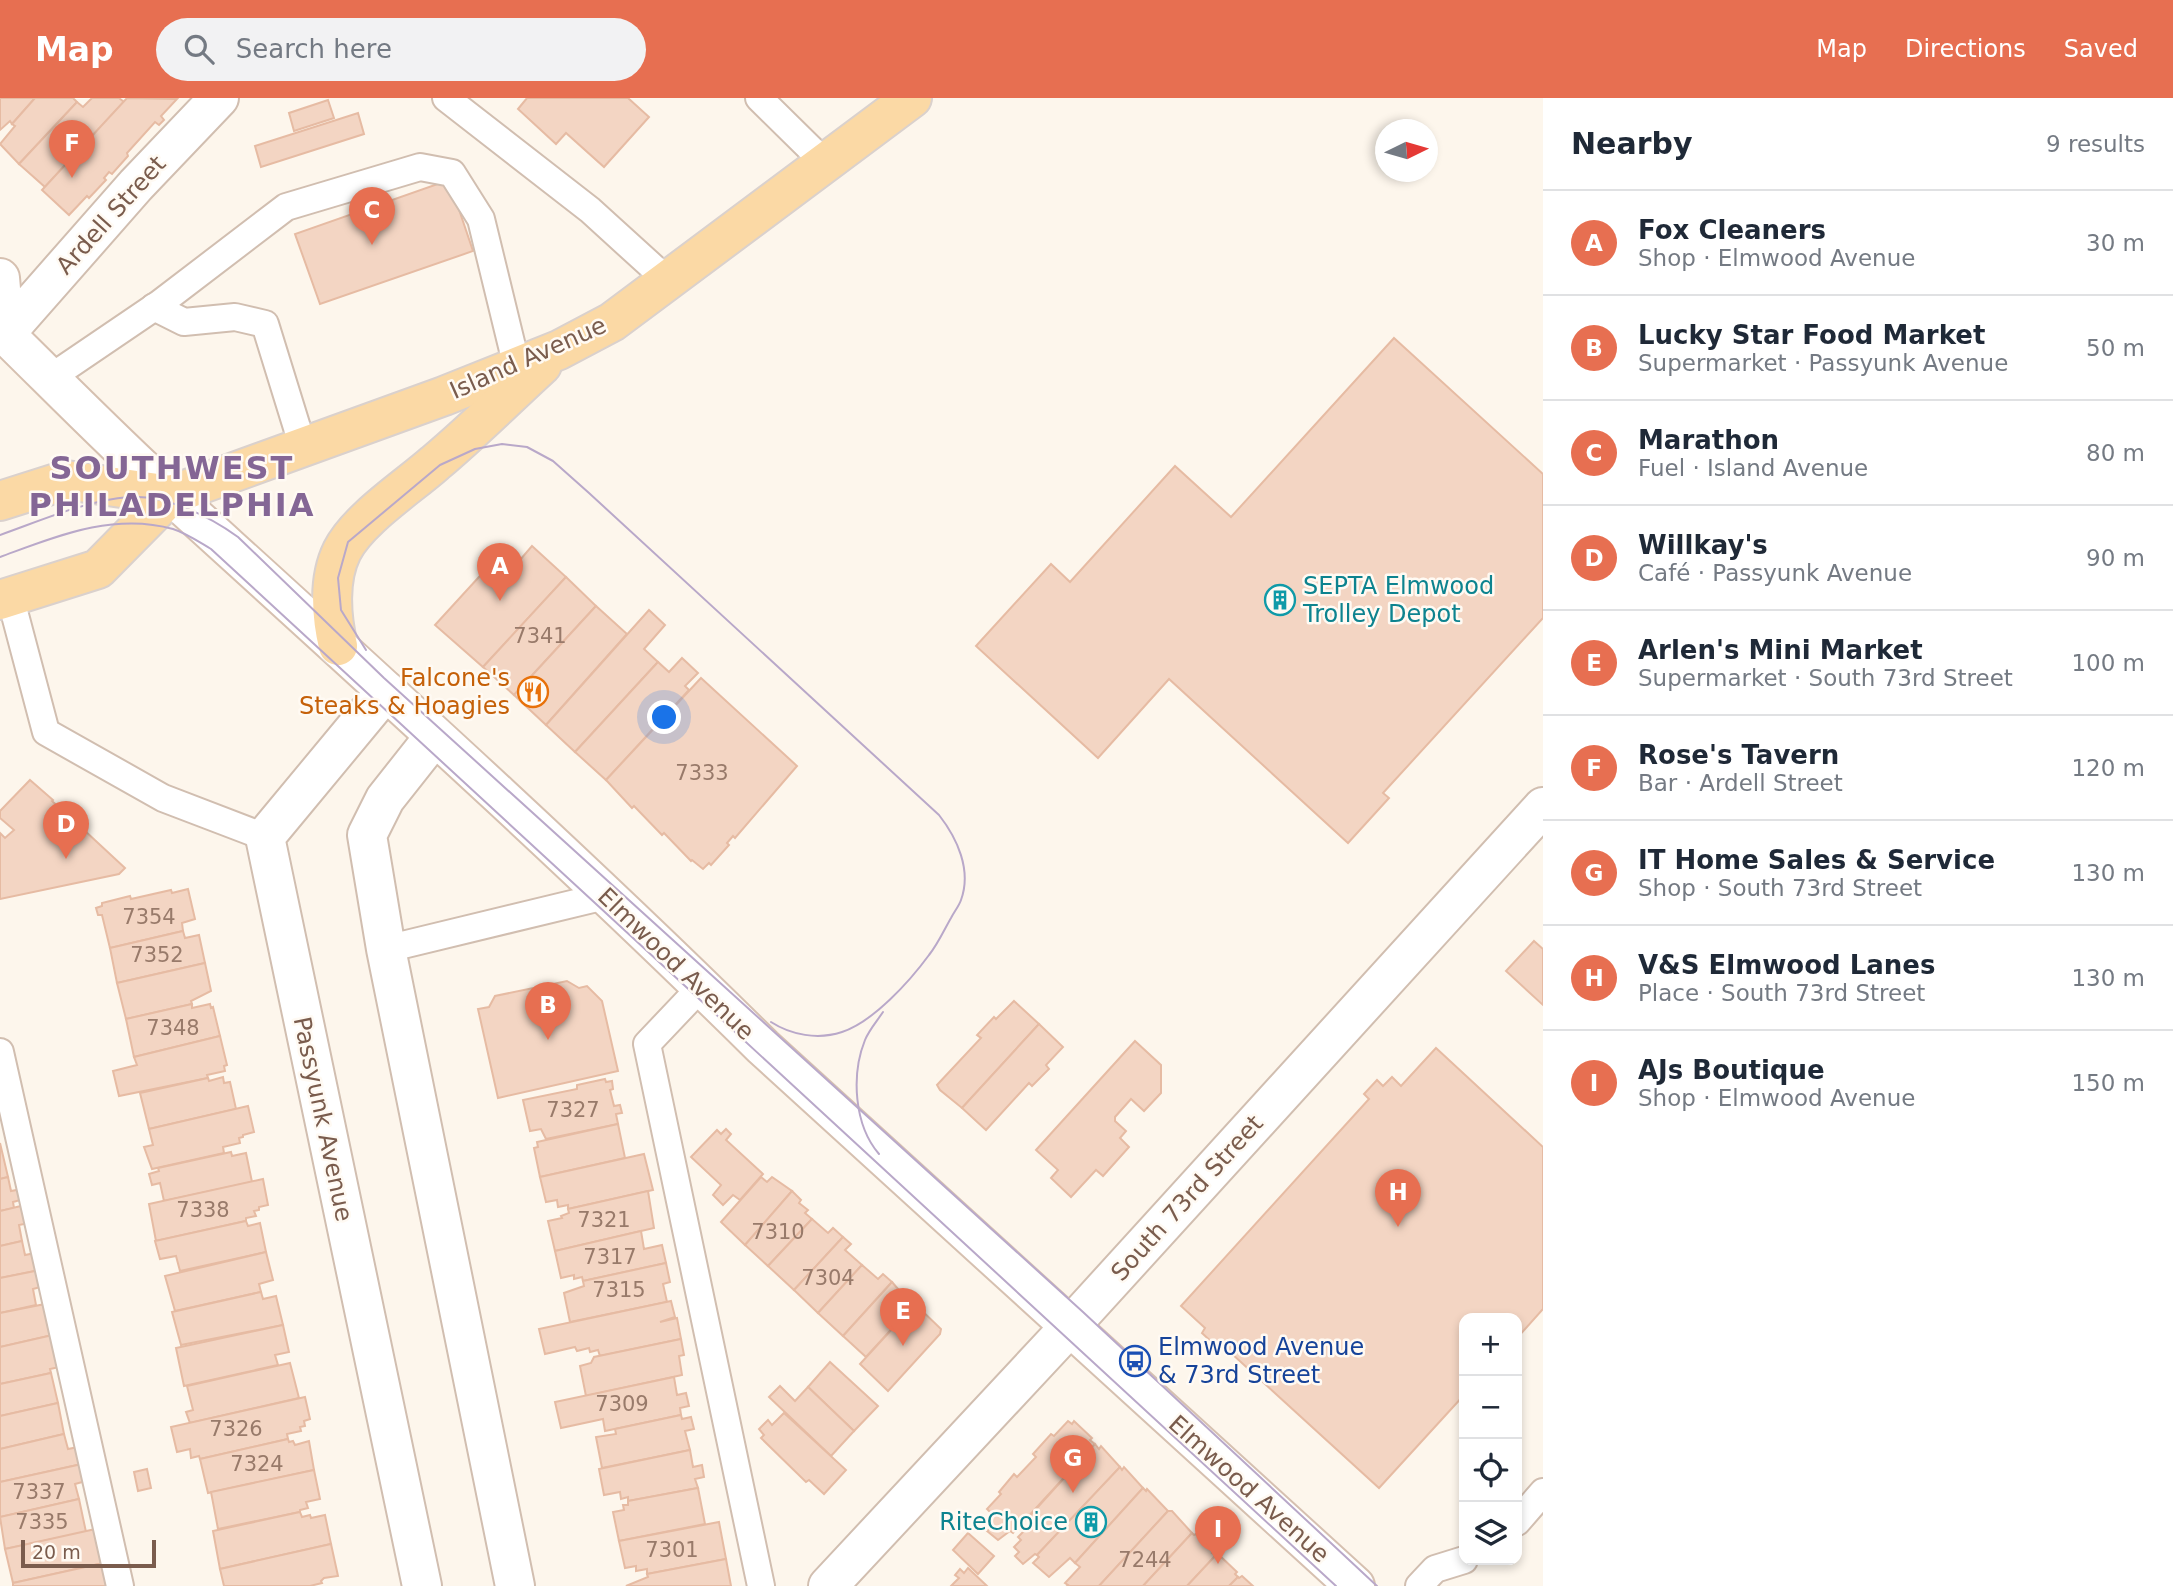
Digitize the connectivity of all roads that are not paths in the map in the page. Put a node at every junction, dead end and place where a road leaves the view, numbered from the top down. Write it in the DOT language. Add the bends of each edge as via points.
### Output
graph roads {
  1 [pos="446,98"];
  2 [pos="759,98"];
  3 [pos="912,98"];
  4 [pos="207,102"];
  5 [pos="825,163"];
  6 [pos="0,278"];
  7 [pos="668,281"];
  8 [pos="154,307"];
  9 [pos="2,335"];
  10 [pos="559,350"];
  11 [pos="517,367"];
  12 [pos="50,379"];
  13 [pos="303,447"];
  14 [pos="171,495"];
  15 [pos="0,501"];
  16 [pos="5,598"];
  17 [pos="338,646"];
  18 [pos="386,691"];
  19 [pos="434,737"];
  20 [pos="1543,807"];
  21 [pos="265,837"];
  22 [pos="605,896"];
  23 [pos="386,949"];
  24 [pos="702,986"];
  25 [pos="0,1052"];
  26 [pos="1071,1326"];
  27 [pos="1543,1492"];
  28 [pos="1522,1516"];
  29 [pos="1459,1562"];
  30 [pos="120,1586"];
  31 [pos="422,1586"];
  32 [pos="515,1586"];
  33 [pos="761,1586"];
  34 [pos="828,1586"];
  35 [pos="1355,1586"];
  36 [pos="1419,1586"];
  1 -- 7 [label="lane" via="590,210"];
  2 -- 5 [label="lane"];
  3 -- 5 [label="main road, Island Avenue"];
  4 -- 9 [label="street, Ardell Street"];
  5 -- 7 [label="main road, Island Avenue"];
  6 -- 9 [label="street"];
  7 -- 10 [label="main road, Island Avenue" via="612,322"];
  8 -- 11 [label="lane" via="286,207 420,167 452,173 481,219"];
  8 -- 12 [label="lane"];
  8 -- 13 [label="lane" via="184,322 235,317 265,324"];
  9 -- 12 [label="street, Elmwood Avenue"];
  10 -- 11 [label="main road, Island Avenue"];
  10 -- 17 [label="main road" via="348,542 334,575"];
  11 -- 13 [label="main road, Island Avenue"];
  12 -- 14 [label="street, Elmwood Avenue"];
  13 -- 14 [label="main road, Island Avenue"];
  14 -- 15 [label="main road, Island Avenue" via="66,480"];
  14 -- 16 [label="main road, Island Avenue" via="98,569"];
  14 -- 17 [label="street, Elmwood Avenue"];
  16 -- 21 [label="lane" via="46,732 163,798"];
  17 -- 18 [label="street, Elmwood Avenue"];
  18 -- 19 [label="street, Elmwood Avenue"];
  18 -- 21 [label="street"];
  19 -- 22 [label="street, Elmwood Avenue"];
  19 -- 23 [label="street" via="385,799 367,835"];
  20 -- 26 [label="street, South 73rd Street"];
  21 -- 31 [label="street, Passyunk Avenue"];
  22 -- 23 [label="lane"];
  22 -- 24 [label="street, Elmwood Avenue"];
  23 -- 32 [label="street"];
  24 -- 26 [label="street, Elmwood Avenue"];
  24 -- 33 [label="lane" via="647,1044"];
  25 -- 30 [label="lane"];
  26 -- 34 [label="street, South 73rd Street"];
  26 -- 35 [label="street, Elmwood Avenue"];
  27 -- 28 [label="lane"];
  29 -- 36 [label="lane" via="1435,1569"];
}
